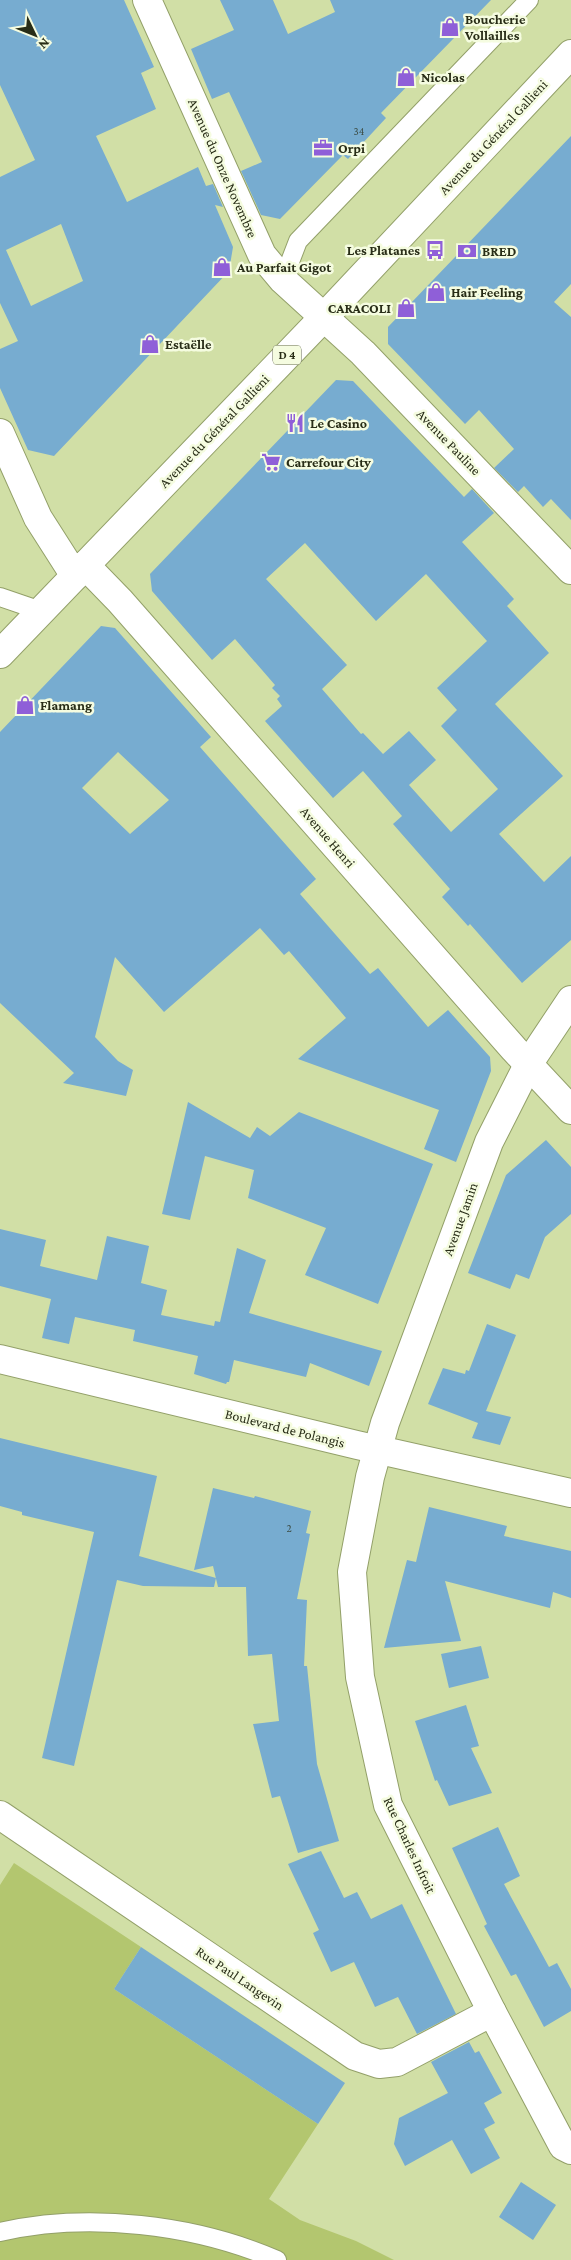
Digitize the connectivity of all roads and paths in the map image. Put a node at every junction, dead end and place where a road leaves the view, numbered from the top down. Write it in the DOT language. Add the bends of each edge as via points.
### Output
graph roads {
  1 [pos="147,0"];
  2 [pos="529,0"];
  3 [pos="571,54"];
  4 [pos="283,280"];
  5 [pos="324,317"];
  6 [pos="0,432"];
  7 [pos="80,570"];
  8 [pos="571,570"];
  9 [pos="0,597"];
  10 [pos="41,611"];
  11 [pos="0,654"];
  12 [pos="571,1000"];
  13 [pos="528,1063"];
  14 [pos="571,1110"];
  15 [pos="0,1359"];
  16 [pos="377,1450"];
  17 [pos="571,1493"];
  18 [pos="0,1816"];
  19 [pos="492,2012"];
  20 [pos="568,2144"];
  21 [pos="0,2232"];
  22 [pos="277,2260"];
  1 -- 4 [label="street, Avenue du Onze Novembre" via="262,255"];
  2 -- 4 [label="lane" via="298,241"];
  3 -- 5 [label="street, Avenue du Général Gallieni / D 4"];
  4 -- 5 [label="street, Avenue du Onze Novembre"];
  5 -- 7 [label="street, Avenue du Général Gallieni / D 4"];
  5 -- 8 [label="street, Avenue Pauline" via="363,353"];
  6 -- 7 [label="street, Avenue Henri" via="38,518"];
  7 -- 10 [label="street, Avenue du Général Gallieni / D 4"];
  7 -- 13 [label="street, Avenue Henri" via="127,608"];
  9 -- 10 [label="lane"];
  10 -- 11 [label="street, Avenue du Général Gallieni / D 4"];
  12 -- 13 [label="street, Avenue Jamin"];
  13 -- 14 [label="street, Avenue Henri"];
  13 -- 16 [label="street, Avenue Jamin" via="489,1142"];
  15 -- 16 [label="street, Boulevard de Polangis"];
  16 -- 17 [label="street, Boulevard de Polangis"];
  16 -- 19 [label="street, Rue Charles Infroit" via="352,1572 360,1677 388,1805"];
  18 -- 19 [label="street, Rue Paul Langevin" via="355,2056 380,2064 397,2062"];
  19 -- 20 [label="street, Rue Charles Infroit"];
  21 -- 22 [label="lane" via="103,2222 157,2227 199,2235"];
}
